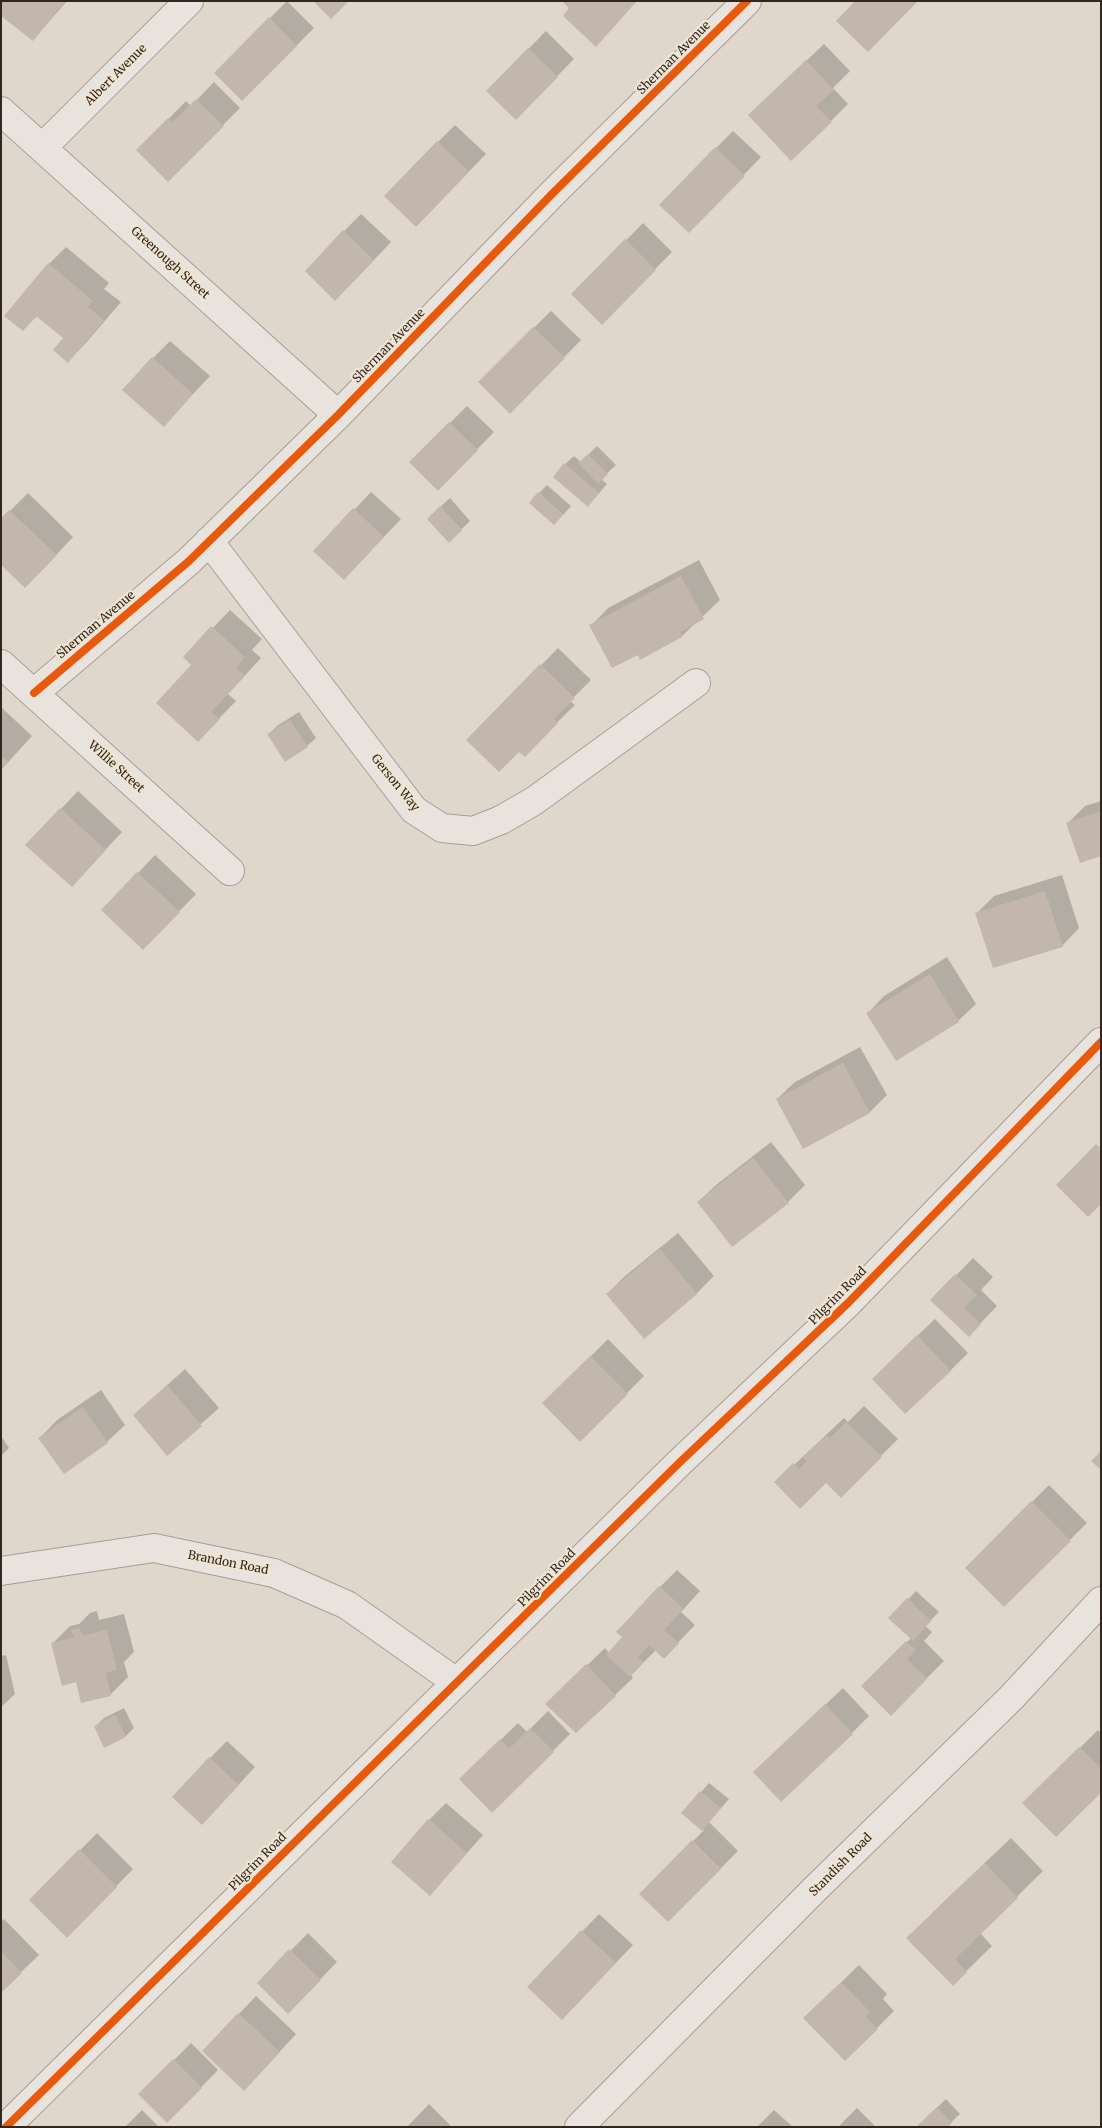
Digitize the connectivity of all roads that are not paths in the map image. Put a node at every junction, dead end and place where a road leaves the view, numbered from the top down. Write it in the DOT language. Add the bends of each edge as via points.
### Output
graph roads {
  1 [pos="189,1"];
  2 [pos="747,1"];
  3 [pos="1,111"];
  4 [pos="42,148"];
  5 [pos="338,415"];
  6 [pos="209,541"];
  7 [pos="1,664"];
  8 [pos="696,683"];
  9 [pos="34,693"];
  10 [pos="230,871"];
  11 [pos="1101,1042"];
  12 [pos="1,1571"];
  13 [pos="1101,1601"];
  14 [pos="456,1682"];
  15 [pos="6,2127"];
  16 [pos="579,2127"];
  1 -- 4 [label="street, Albert Avenue"];
  2 -- 5 [label="street, Sherman Avenue" via="552,194"];
  3 -- 4 [label="street, Greenough Street"];
  4 -- 5 [label="street, Greenough Street"];
  5 -- 6 [label="street, Sherman Avenue"];
  6 -- 8 [label="street, Gerson Way" via="414,810 442,828 473,830 501,820 534,801"];
  6 -- 9 [label="street, Sherman Avenue"];
  7 -- 9 [label="street, Willie Street"];
  9 -- 10 [label="street, Willie Street"];
  11 -- 14 [label="street, Pilgrim Road" via="848,1303 678,1463"];
  12 -- 14 [label="street, Brandon Road" via="154,1548 274,1572 347,1605"];
  13 -- 16 [label="street, Standish Road" via="1011,1698 816,1888"];
  14 -- 15 [label="street, Pilgrim Road"];
}
